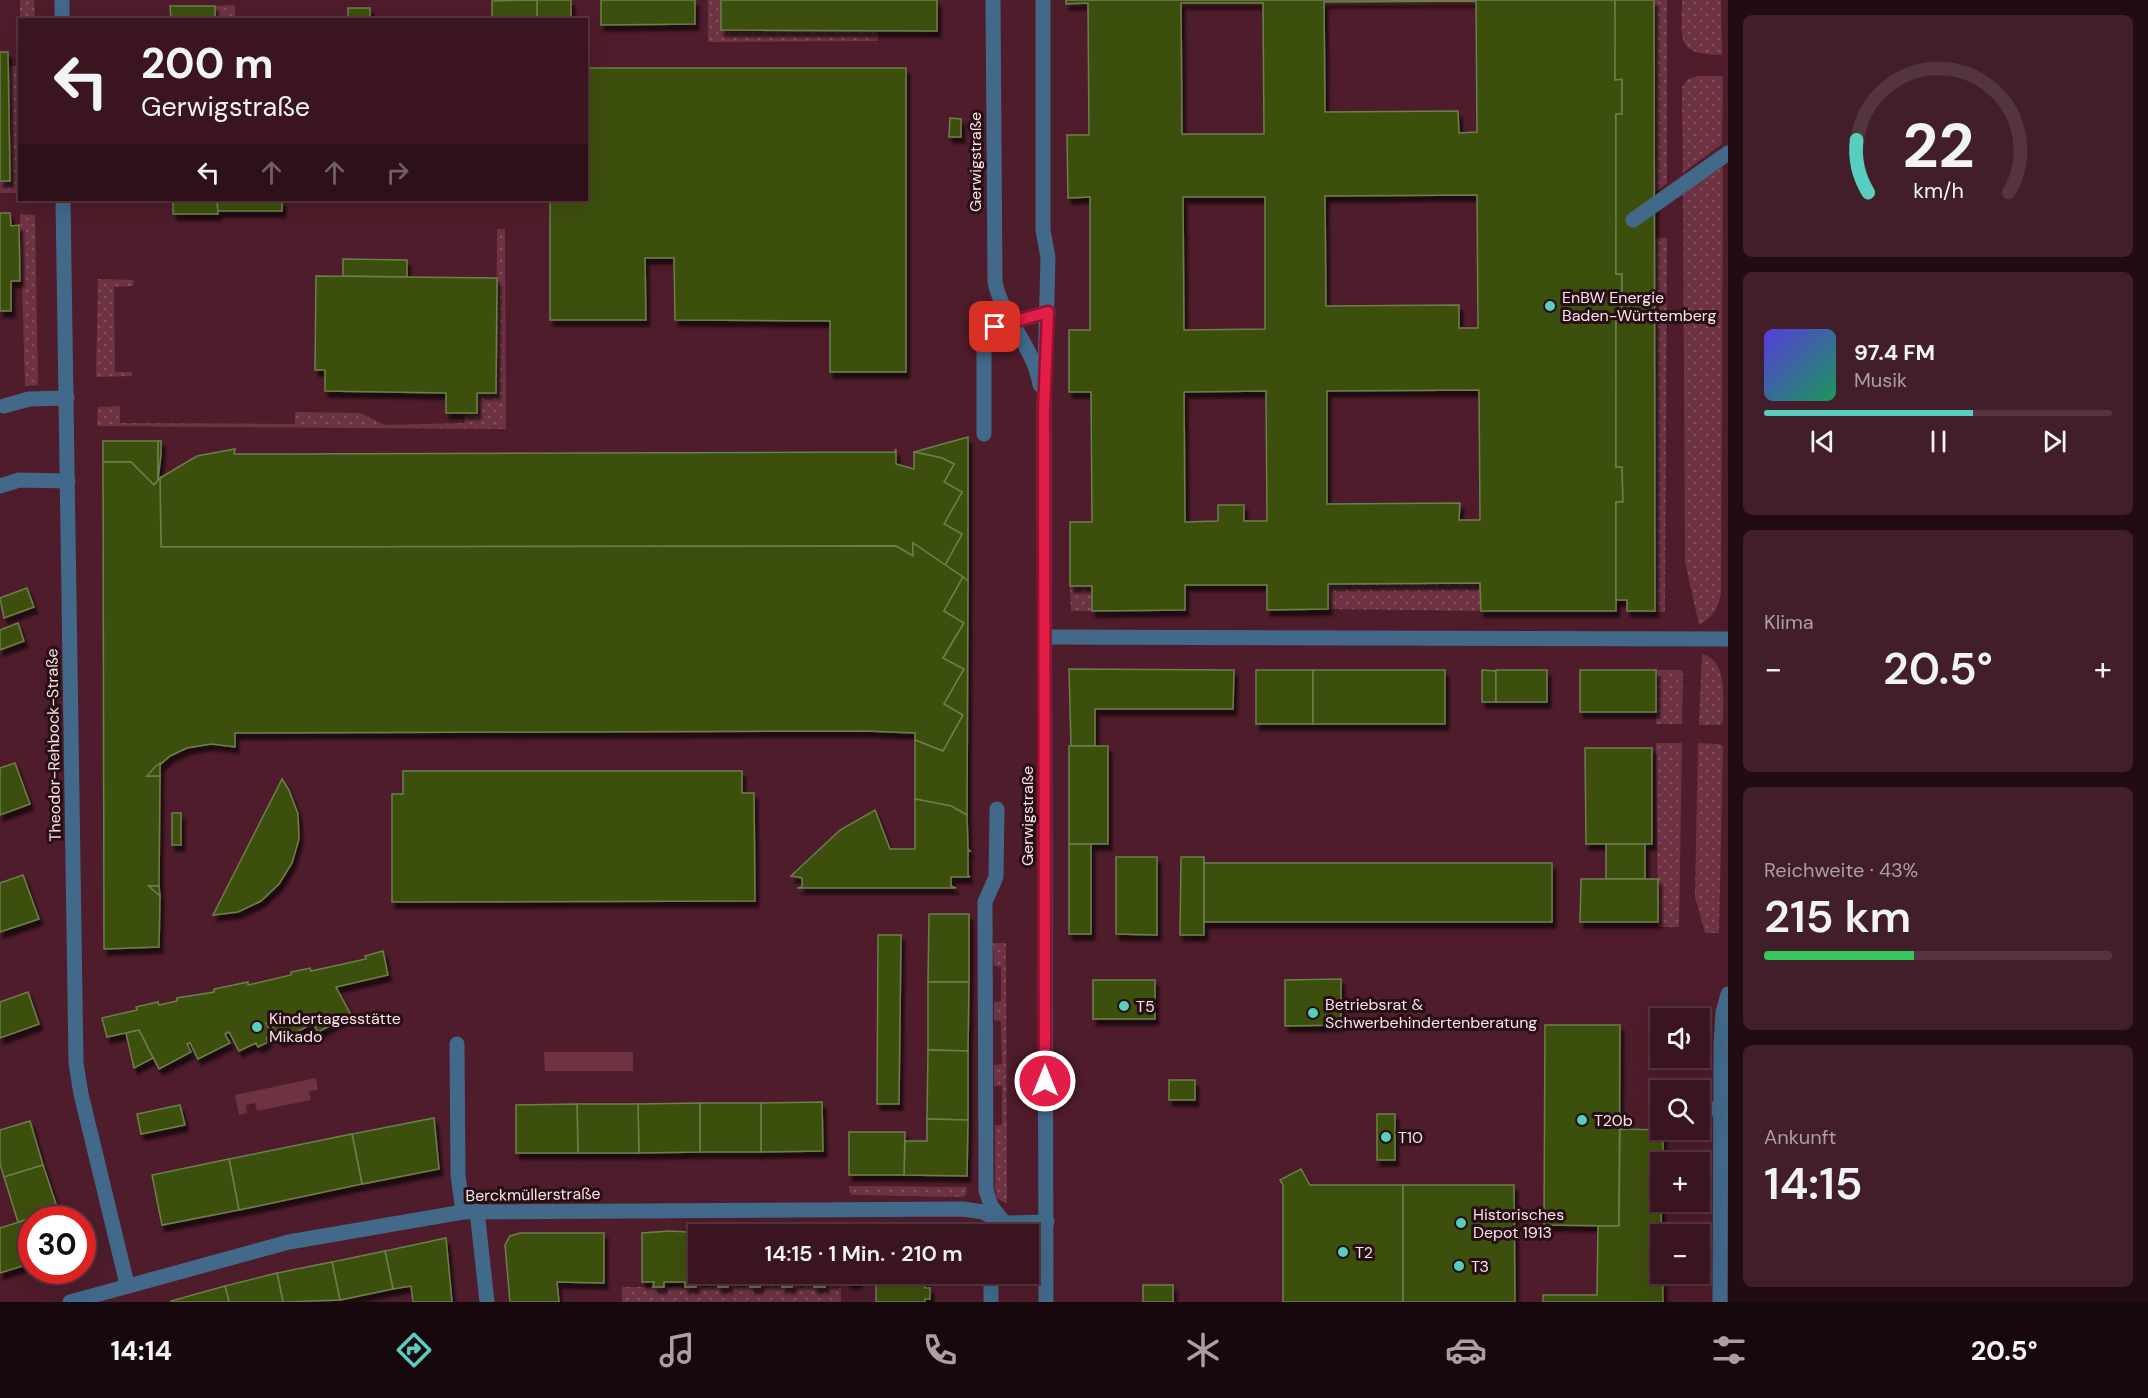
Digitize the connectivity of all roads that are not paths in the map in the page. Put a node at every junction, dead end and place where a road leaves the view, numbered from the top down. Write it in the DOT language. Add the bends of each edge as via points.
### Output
graph roads {
  1 [pos="62,0"];
  2 [pos="993,0"];
  3 [pos="1043,0"];
  4 [pos="62,18"];
  5 [pos="1728,153"];
  6 [pos="63,201"];
  7 [pos="1633,220"];
  8 [pos="1048,312"];
  9 [pos="1008,321"];
  10 [pos="67,398"];
  11 [pos="4,406"];
  12 [pos="1044,410"];
  13 [pos="984,434"];
  14 [pos="68,482"];
  15 [pos="0,486"];
  16 [pos="1045,637"];
  17 [pos="1728,639"];
  18 [pos="997,809"];
  19 [pos="1728,994"];
  20 [pos="457,1044"];
  21 [pos="1710,1109"];
  22 [pos="1721,1109"];
  23 [pos="470,1212"];
  24 [pos="1047,1222"];
  25 [pos="995,1224"];
  26 [pos="998,1224"];
  27 [pos="1034,1224"];
  28 [pos="127,1284"];
  29 [pos="991,1284"];
  30 [pos="70,1302"];
  31 [pos="487,1302"];
  32 [pos="992,1302"];
  33 [pos="1046,1302"];
  34 [pos="1720,1302"];
  1 -- 4 [label="street"];
  2 -- 9 [label="street, Gerwigstraße" via="993,270 997,295"];
  3 -- 8 [label="street, Gerwigstraße"];
  5 -- 7 [label="street"];
  6 -- 10 [label="street, Theodor-Rehbock-Straße"];
  8 -- 9 [label="street"];
  8 -- 12 [label="street, Gerwigstraße"];
  9 -- 12 [label="street, Gerwigstraße" via="1038,372"];
  9 -- 13 [label="street" via="984,327"];
  10 -- 11 [label="street" via="29,399"];
  10 -- 14 [label="street, Theodor-Rehbock-Straße"];
  12 -- 16 [label="street, Gerwigstraße"];
  14 -- 15 [label="street" via="19,480"];
  14 -- 28 [label="street, Theodor-Rehbock-Straße" via="76,1063"];
  16 -- 17 [label="street"];
  16 -- 24 [label="street, Gerwigstraße"];
  18 -- 26 [label="street, Gerwigstraße" via="996,877 985,902 986,1190"];
  19 -- 22 [label="street" via="1722,1029"];
  20 -- 23 [label="street" via="458,1174"];
  21 -- 22 [label="street"];
  22 -- 34 [label="street"];
  23 -- 25 [label="street, Berckmüllerstraße" via="963,1209 982,1212"];
  23 -- 28 [label="street, Berckmüllerstraße" via="289,1242"];
  23 -- 31 [label="street"];
  24 -- 27 [label="street"];
  24 -- 33 [label="street, Gerwigstraße"];
  28 -- 30 [label="street, Berckmüllerstraße"];
  29 -- 32 [label="street"];
}
